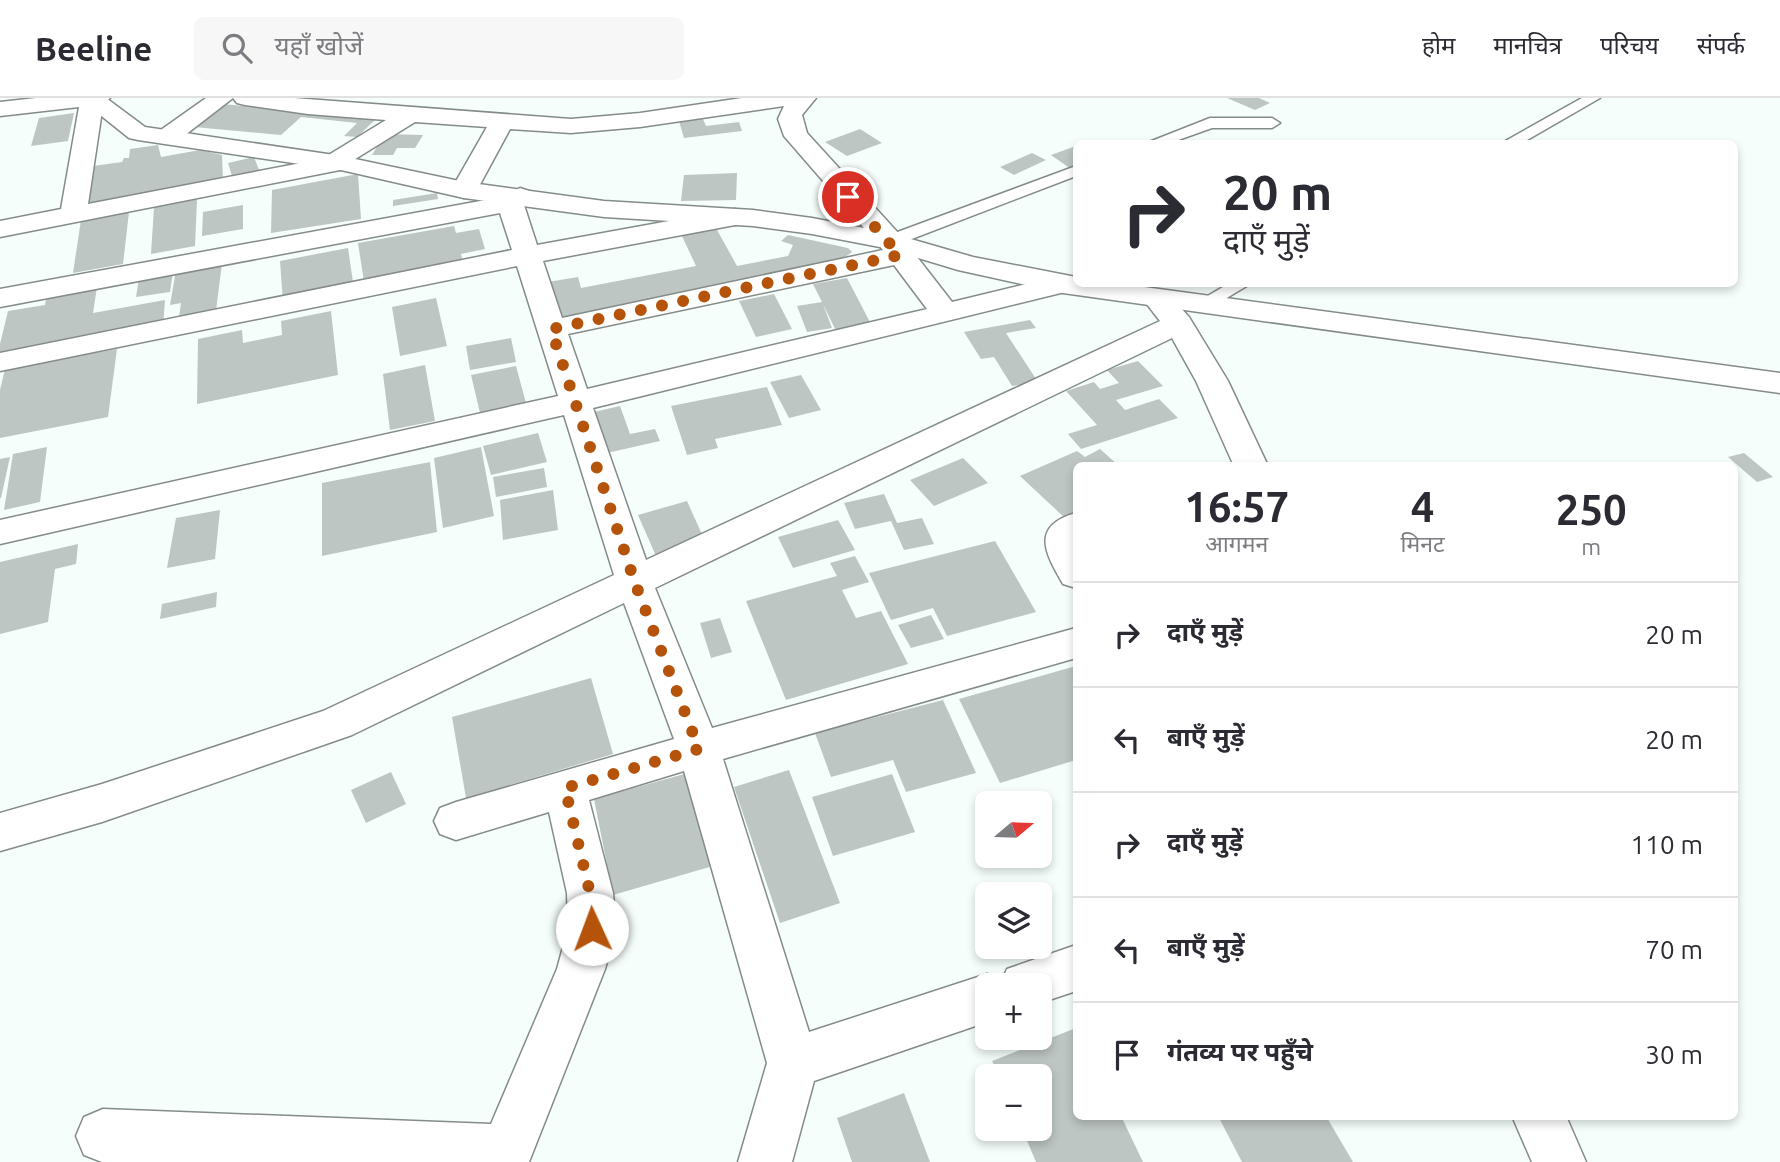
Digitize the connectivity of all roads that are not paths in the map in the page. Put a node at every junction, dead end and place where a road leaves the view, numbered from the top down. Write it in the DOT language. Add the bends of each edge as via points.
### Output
graph roads {
  1 [pos="91,98"];
  2 [pos="98,98"];
  3 [pos="221,98"];
  4 [pos="245,98"];
  5 [pos="790,98"];
  6 [pos="804,98"];
  7 [pos="1593,98"];
  8 [pos="0,109"];
  9 [pos="410,115"];
  10 [pos="502,122"];
  11 [pos="1272,123"];
  12 [pos="167,137"];
  13 [pos="1161,140"];
  14 [pos="1514,140"];
  15 [pos="336,164"];
  16 [pos="1073,172"];
  17 [pos="464,190"];
  18 [pos="515,200"];
  19 [pos="73,215"];
  20 [pos="735,217"];
  21 [pos="0,229"];
  22 [pos="895,248"];
  23 [pos="528,255"];
  24 [pos="272,278"];
  25 [pos="1063,284"];
  26 [pos="1073,285"];
  27 [pos="1085,287"];
  28 [pos="1236,287"];
  29 [pos="0,298"];
  30 [pos="945,313"];
  31 [pos="1191,313"];
  32 [pos="551,329"];
  33 [pos="0,362"];
  34 [pos="1780,383"];
  35 [pos="574,403"];
  36 [pos="1249,462"];
  37 [pos="1073,526"];
  38 [pos="0,532"];
  39 [pos="1073,570"];
  40 [pos="635,583"];
  41 [pos="1073,644"];
  42 [pos="699,749"];
  43 [pos="565,788"];
  44 [pos="456,821"];
  45 [pos="0,832"];
  46 [pos="1073,969"];
  47 [pos="1052,976"];
  48 [pos="975,1002"];
  49 [pos="793,1063"];
  50 [pos="1540,1120"];
  51 [pos="103,1136"];
  52 [pos="504,1156"];
  53 [pos="765,1162"];
  54 [pos="1559,1162"];
  1 -- 2 [label="street"];
  1 -- 8 [label="street"];
  1 -- 12 [label="street" via="138,133"];
  1 -- 19 [label="street"];
  3 -- 12 [label="street"];
  4 -- 9 [label="street"];
  5 -- 10 [label="street" via="610,124"];
  6 -- 22 [label="street" via="790,111 788,120 796,136"];
  7 -- 14 [label="lane"];
  9 -- 10 [label="street"];
  9 -- 15 [label="street"];
  10 -- 17 [label="street"];
  11 -- 13 [label="lane" via="1210,123"];
  12 -- 15 [label="street"];
  15 -- 17 [label="street"];
  15 -- 19 [label="street"];
  16 -- 22 [label="lane"];
  17 -- 18 [label="street"];
  18 -- 20 [label="street"];
  18 -- 23 [label="street"];
  18 -- 24 [label="street"];
  19 -- 21 [label="street"];
  20 -- 22 [label="street" via="812,226"];
  20 -- 23 [label="street"];
  22 -- 25 [label="street"];
  22 -- 30 [label="street"];
  22 -- 32 [label="street"];
  23 -- 24 [label="street"];
  23 -- 32 [label="street"];
  24 -- 29 [label="street"];
  24 -- 33 [label="street"];
  25 -- 26 [label="street"];
  25 -- 30 [label="street"];
  27 -- 31 [label="street" via="1157,297"];
  28 -- 31 [label="lane"];
  30 -- 35 [label="street"];
  31 -- 34 [label="street"];
  31 -- 36 [label="street" via="1205,363"];
  31 -- 40 [label="street"];
  32 -- 35 [label="street"];
  35 -- 38 [label="street"];
  35 -- 40 [label="street"];
  37 -- 39 [label="street" via="1062,538"];
  40 -- 42 [label="street"];
  40 -- 45 [label="street" via="337,723 114,799"];
  41 -- 42 [label="street"];
  42 -- 43 [label="street"];
  42 -- 49 [label="street"];
  43 -- 44 [label="street"];
  43 -- 52 [label="street" via="590,893 592,929 581,969"];
  46 -- 47 [label="street"];
  48 -- 49 [label="street"];
  49 -- 53 [label="street"];
  50 -- 54 [label="street"];
  51 -- 52 [label="street"];
}
